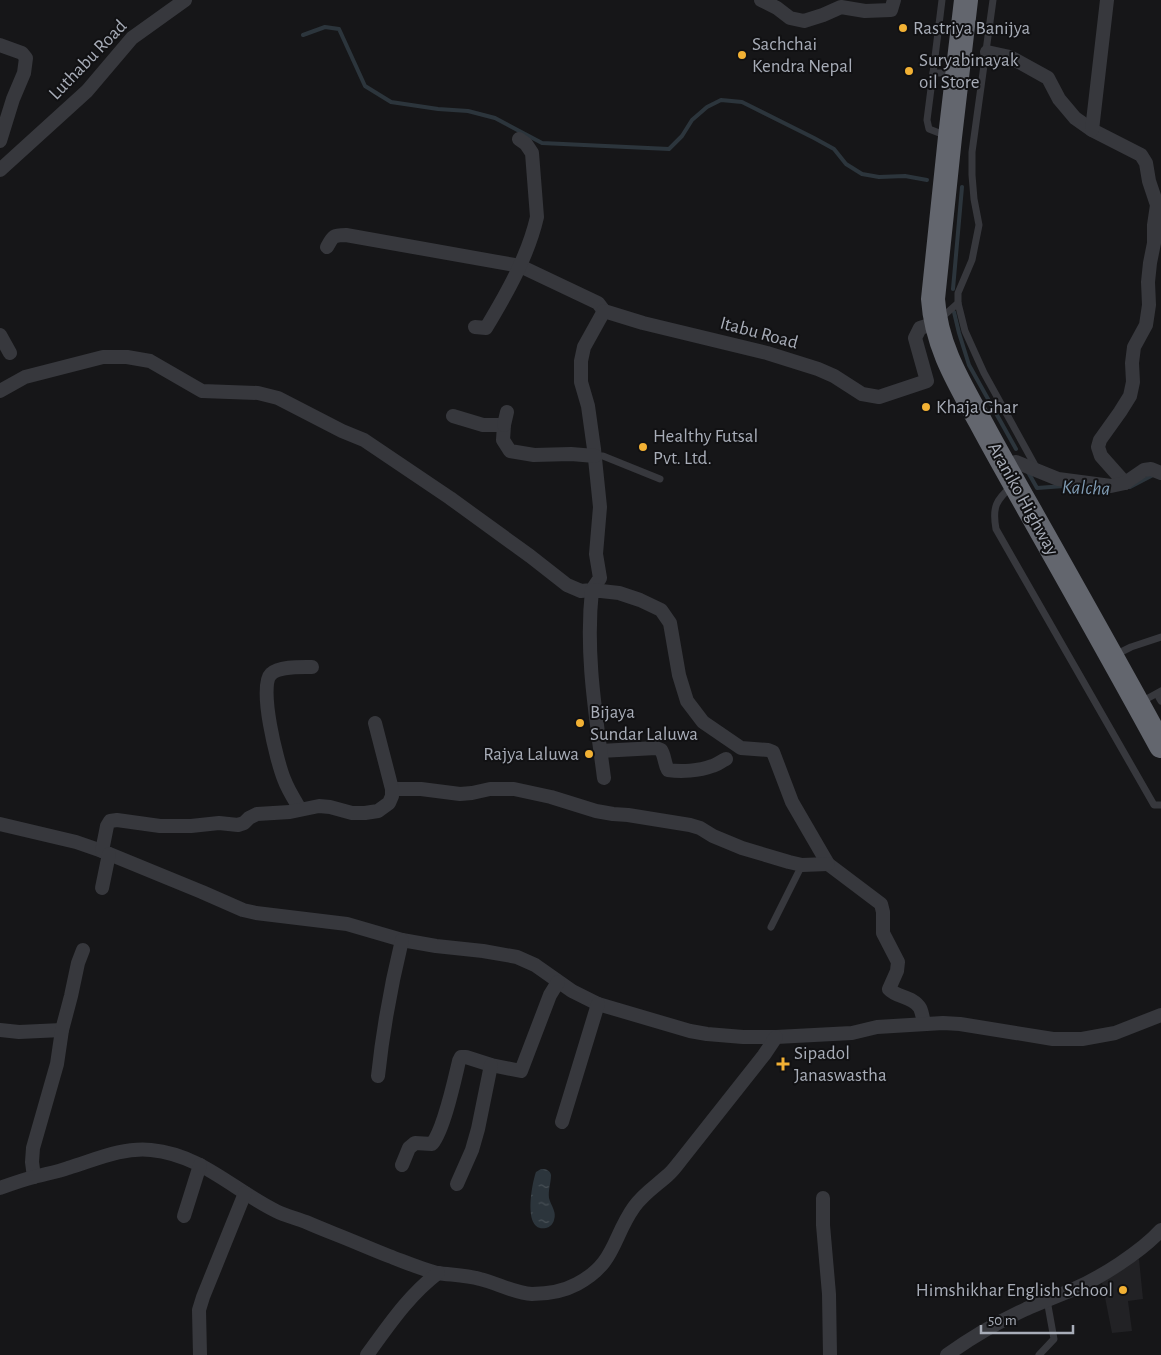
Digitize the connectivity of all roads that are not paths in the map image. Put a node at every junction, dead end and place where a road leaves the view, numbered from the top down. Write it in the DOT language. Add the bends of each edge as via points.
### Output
graph roads {
  1 [pos="185,0"];
  2 [pos="761,0"];
  3 [pos="894,0"];
  4 [pos="942,0"];
  5 [pos="966,0"];
  6 [pos="993,0"];
  7 [pos="1107,0"];
  8 [pos="0,45"];
  9 [pos="987,52"];
  10 [pos="933,73"];
  11 [pos="958,73"];
  12 [pos="1092,130"];
  13 [pos="950,137"];
  14 [pos="519,138"];
  15 [pos="0,141"];
  16 [pos="0,151"];
  17 [pos="3,167"];
  18 [pos="327,247"];
  19 [pos="520,266"];
  20 [pos="958,303"];
  21 [pos="604,311"];
  22 [pos="936,323"];
  23 [pos="475,327"];
  24 [pos="0,335"];
  25 [pos="10,353"];
  26 [pos="0,392"];
  27 [pos="453,416"];
  28 [pos="595,456"];
  29 [pos="1038,471"];
  30 [pos="1161,473"];
  31 [pos="1010,476"];
  32 [pos="660,479"];
  33 [pos="1125,483"];
  34 [pos="592,590"];
  35 [pos="1161,637"];
  36 [pos="1112,656"];
  37 [pos="312,667"];
  38 [pos="1152,696"];
  39 [pos="1161,701"];
  40 [pos="375,723"];
  41 [pos="1161,746"];
  42 [pos="600,751"];
  43 [pos="726,759"];
  44 [pos="604,778"];
  45 [pos="392,789"];
  46 [pos="1161,805"];
  47 [pos="300,810"];
  48 [pos="0,824"];
  49 [pos="105,852"];
  50 [pos="828,864"];
  51 [pos="802,865"];
  52 [pos="102,888"];
  53 [pos="771,927"];
  54 [pos="402,940"];
  55 [pos="83,950"];
  56 [pos="558,982"];
  57 [pos="598,1004"];
  58 [pos="1161,1016"];
  59 [pos="924,1023"];
  60 [pos="0,1030"];
  61 [pos="62,1030"];
  62 [pos="776,1037"];
  63 [pos="491,1065"];
  64 [pos="378,1076"];
  65 [pos="562,1122"];
  66 [pos="200,1164"];
  67 [pos="402,1165"];
  68 [pos="34,1177"];
  69 [pos="457,1184"];
  70 [pos="0,1188"];
  71 [pos="245,1193"];
  72 [pos="823,1198"];
  73 [pos="184,1216"];
  74 [pos="1161,1230"];
  75 [pos="438,1273"];
  76 [pos="1047,1300"];
  77 [pos="200,1355"];
  78 [pos="367,1355"];
  79 [pos="830,1355"];
  80 [pos="947,1355"];
  81 [pos="1039,1355"];
  1 -- 17 [label="street, Luthabu Road" via="132,38 87,91"];
  2 -- 3 [label="street" via="790,18 804,21 842,7 891,10"];
  4 -- 10 [label="lane"];
  5 -- 11 [label="highway, Araniko Highway"];
  6 -- 9 [label="lane"];
  7 -- 12 [label="street"];
  8 -- 15 [label="street" via="22,53 26,58 24,73"];
  9 -- 12 [label="street" via="1010,57 1048,78 1059,99 1075,118"];
  9 -- 20 [label="lane" via="972,152 974,200 979,225 972,260 958,293"];
  10 -- 11 [label="lane"];
  10 -- 13 [label="lane" via="926,120 929,129"];
  11 -- 13 [label="highway, Araniko Highway"];
  12 -- 33 [label="street" via="1140,156 1146,163 1148,181 1157,205 1148,282 1149,305 1146,325 1134,346 1130,396 1098,447 1101,456"];
  13 -- 22 [label="highway, Araniko Highway" via="933,299"];
  14 -- 19 [label="street" via="532,153 537,217"];
  16 -- 17 [label="street"];
  18 -- 19 [label="street" via="336,235 346,235"];
  19 -- 21 [label="street" via="598,304"];
  19 -- 23 [label="street" via="486,328"];
  20 -- 22 [label="lane"];
  20 -- 29 [label="lane" via="984,373"];
  21 -- 22 [label="street, Itabu Road" via="768,353 818,369 862,394 879,397 927,381 916,338 920,328"];
  21 -- 28 [label="street" via="584,347 581,361 581,382"];
  22 -- 31 [label="highway, Araniko Highway" via="952,370"];
  24 -- 25 [label="street"];
  26 -- 34 [label="street" via="25,378 103,357 127,357 150,361 202,391 258,393 278,398 364,440 450,498 567,585 581,591"];
  27 -- 28 [label="street" via="483,425 505,419 503,440 510,451"];
  28 -- 32 [label="lane" via="603,456"];
  28 -- 34 [label="street" via="600,507 596,554 600,578"];
  29 -- 31 [label="street" via="1016,462"];
  29 -- 33 [label="street" via="1058,480 1111,486"];
  30 -- 33 [label="street" via="1144,470"];
  31 -- 36 [label="highway, Araniko Highway"];
  31 -- 46 [label="lane" via="996,504 996,529 1154,805"];
  34 -- 42 [label="street" via="590,661"];
  34 -- 50 [label="street" via="619,593 661,610 670,623 687,701 703,722 742,748 774,752 792,802"];
  35 -- 36 [label="lane"];
  36 -- 38 [label="highway, Araniko Highway"];
  37 -- 47 [label="street" via="277,670 266,682 278,764"];
  38 -- 39 [label="lane"];
  38 -- 41 [label="highway, Araniko Highway"];
  40 -- 45 [label="street"];
  42 -- 43 [label="street" via="656,748 664,755 668,770 674,771 701,769"];
  42 -- 44 [label="street"];
  45 -- 47 [label="street" via="389,803 378,811 352,813 319,806"];
  45 -- 51 [label="street" via="460,794 490,789 514,790 596,811 690,825 742,848"];
  47 -- 49 [label="street" via="257,814 238,825 160,826 110,821"];
  48 -- 49 [label="street"];
  49 -- 52 [label="street"];
  49 -- 54 [label="street" via="243,910 347,924"];
  50 -- 51 [label="street"];
  50 -- 59 [label="street" via="881,904 883,932 898,962 889,989 920,1007"];
  51 -- 53 [label="lane"];
  54 -- 56 [label="street" via="517,957 535,965"];
  54 -- 64 [label="street" via="389,996"];
  55 -- 61 [label="street"];
  56 -- 57 [label="street"];
  56 -- 63 [label="street" via="521,1071"];
  57 -- 62 [label="street" via="690,1031"];
  57 -- 65 [label="street"];
  58 -- 59 [label="street" via="1115,1033 1082,1039 1053,1038 960,1024"];
  59 -- 62 [label="street"];
  60 -- 61 [label="street"];
  61 -- 68 [label="street" via="57,1064 33,1148"];
  62 -- 75 [label="street" via="682,1160 634,1206 605,1262 593,1275 555,1292 531,1294 478,1278"];
  63 -- 67 [label="street" via="461,1057 436,1139 432,1144 415,1143 409,1148"];
  63 -- 69 [label="street" via="476,1136"];
  66 -- 68 [label="street" via="165,1153 136,1149"];
  66 -- 71 [label="street"];
  66 -- 73 [label="street"];
  68 -- 70 [label="street"];
  71 -- 75 [label="street" via="279,1213"];
  71 -- 77 [label="street" via="203,1297"];
  72 -- 79 [label="street"];
  74 -- 76 [label="street" via="1096,1278"];
  75 -- 78 [label="street" via="424,1283 397,1313"];
  76 -- 80 [label="street" via="978,1334"];
  76 -- 81 [label="lane" via="1054,1339"];
}
